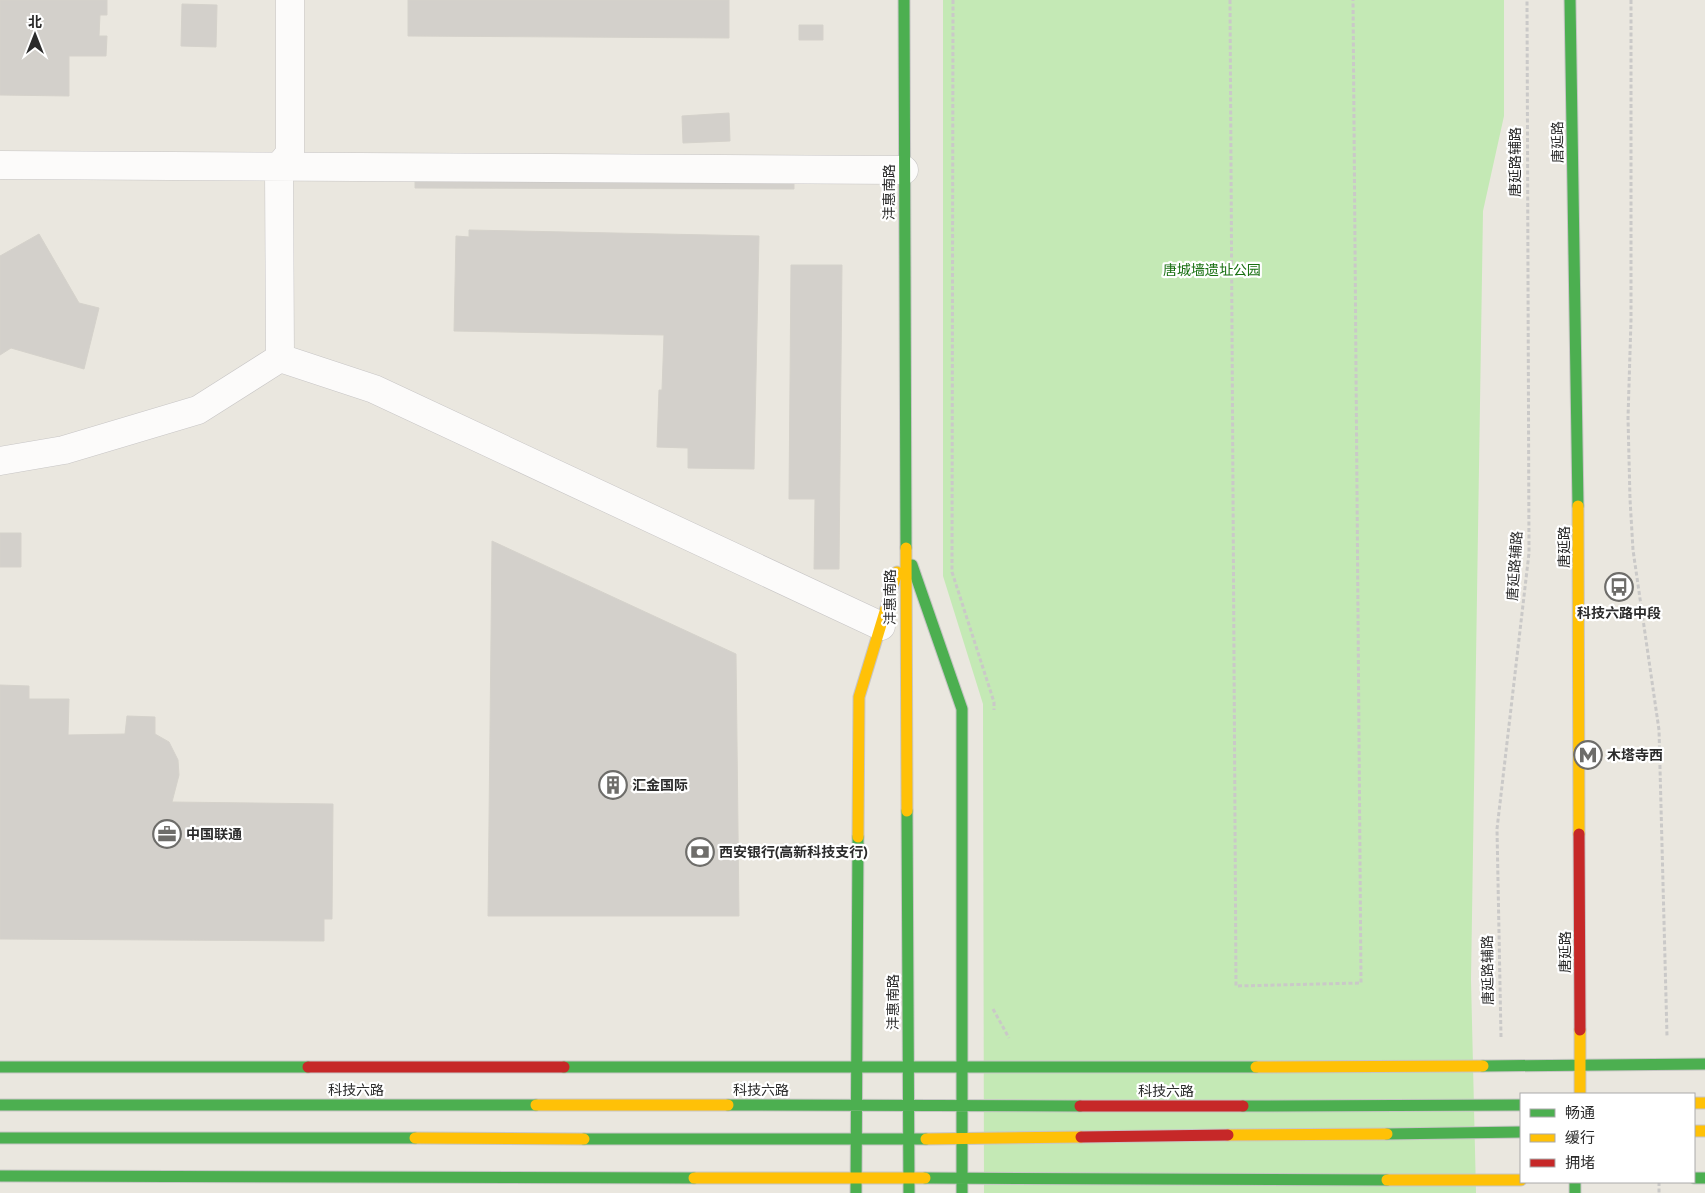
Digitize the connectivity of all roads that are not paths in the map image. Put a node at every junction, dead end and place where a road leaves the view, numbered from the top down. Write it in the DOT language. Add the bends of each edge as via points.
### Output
graph roads {
  1 [pos="290,0"];
  2 [pos="904,0"];
  3 [pos="1570,0"];
  4 [pos="0,165"];
  5 [pos="280,167"];
  6 [pos="904,170"];
  7 [pos="280,358"];
  8 [pos="0,461"];
  9 [pos="905,544"];
  10 [pos="881,626"];
  11 [pos="1705,1064"];
  12 [pos="1581,1065"];
  13 [pos="855,1066"];
  14 [pos="909,1066"];
  15 [pos="0,1067"];
  16 [pos="962,1067"];
  17 [pos="1580,1093"];
  18 [pos="855,1104"];
  19 [pos="1520,1104"];
  20 [pos="0,1105"];
  21 [pos="909,1107"];
  22 [pos="962,1107"];
  23 [pos="1520,1132"];
  24 [pos="0,1138"];
  25 [pos="962,1138"];
  26 [pos="856,1139"];
  27 [pos="909,1139"];
  28 [pos="0,1176"];
  29 [pos="856,1177"];
  30 [pos="909,1178"];
  31 [pos="962,1180"];
  32 [pos="1520,1180"];
  33 [pos="856,1193"];
  34 [pos="909,1193"];
  35 [pos="962,1193"];
  1 -- 5 [label="street" via="290,153"];
  2 -- 6 [label="main road, 沣惠南路"];
  3 -- 12 [label="main road, 唐延路" via="1578,386"];
  4 -- 5 [label="street"];
  5 -- 6 [label="street"];
  5 -- 7 [label="street"];
  6 -- 9 [label="main road, 沣惠南路"];
  7 -- 8 [label="street" via="198,410 64,450"];
  7 -- 10 [label="street" via="374,389"];
  9 -- 10 [label="main road"];
  9 -- 14 [label="main road, 沣惠南路"];
  9 -- 16 [label="main road" via="962,709"];
  10 -- 13 [label="main road" via="859,697"];
  11 -- 12 [label="main road"];
  12 -- 16 [label="main road"];
  12 -- 17 [label="main road, 唐延路"];
  13 -- 14 [label="main road"];
  13 -- 15 [label="main road"];
  13 -- 18 [label="main road"];
  14 -- 16 [label="main road"];
  14 -- 21 [label="main road, 沣惠南路"];
  16 -- 22 [label="main road"];
  18 -- 20 [label="main road, 科技六路"];
  18 -- 21 [label="main road, 科技六路"];
  18 -- 26 [label="main road"];
  19 -- 22 [label="main road, 科技六路"];
  21 -- 22 [label="main road, 科技六路"];
  21 -- 27 [label="main road, 沣惠南路"];
  22 -- 25 [label="main road"];
  23 -- 25 [label="main road"];
  24 -- 26 [label="main road"];
  25 -- 27 [label="main road"];
  25 -- 31 [label="main road"];
  26 -- 27 [label="main road"];
  26 -- 29 [label="main road"];
  27 -- 30 [label="main road, 沣惠南路"];
  28 -- 29 [label="main road"];
  29 -- 30 [label="main road"];
  29 -- 33 [label="main road"];
  30 -- 31 [label="main road"];
  30 -- 34 [label="main road, 沣惠南路"];
  31 -- 32 [label="main road"];
  31 -- 35 [label="main road"];
}
